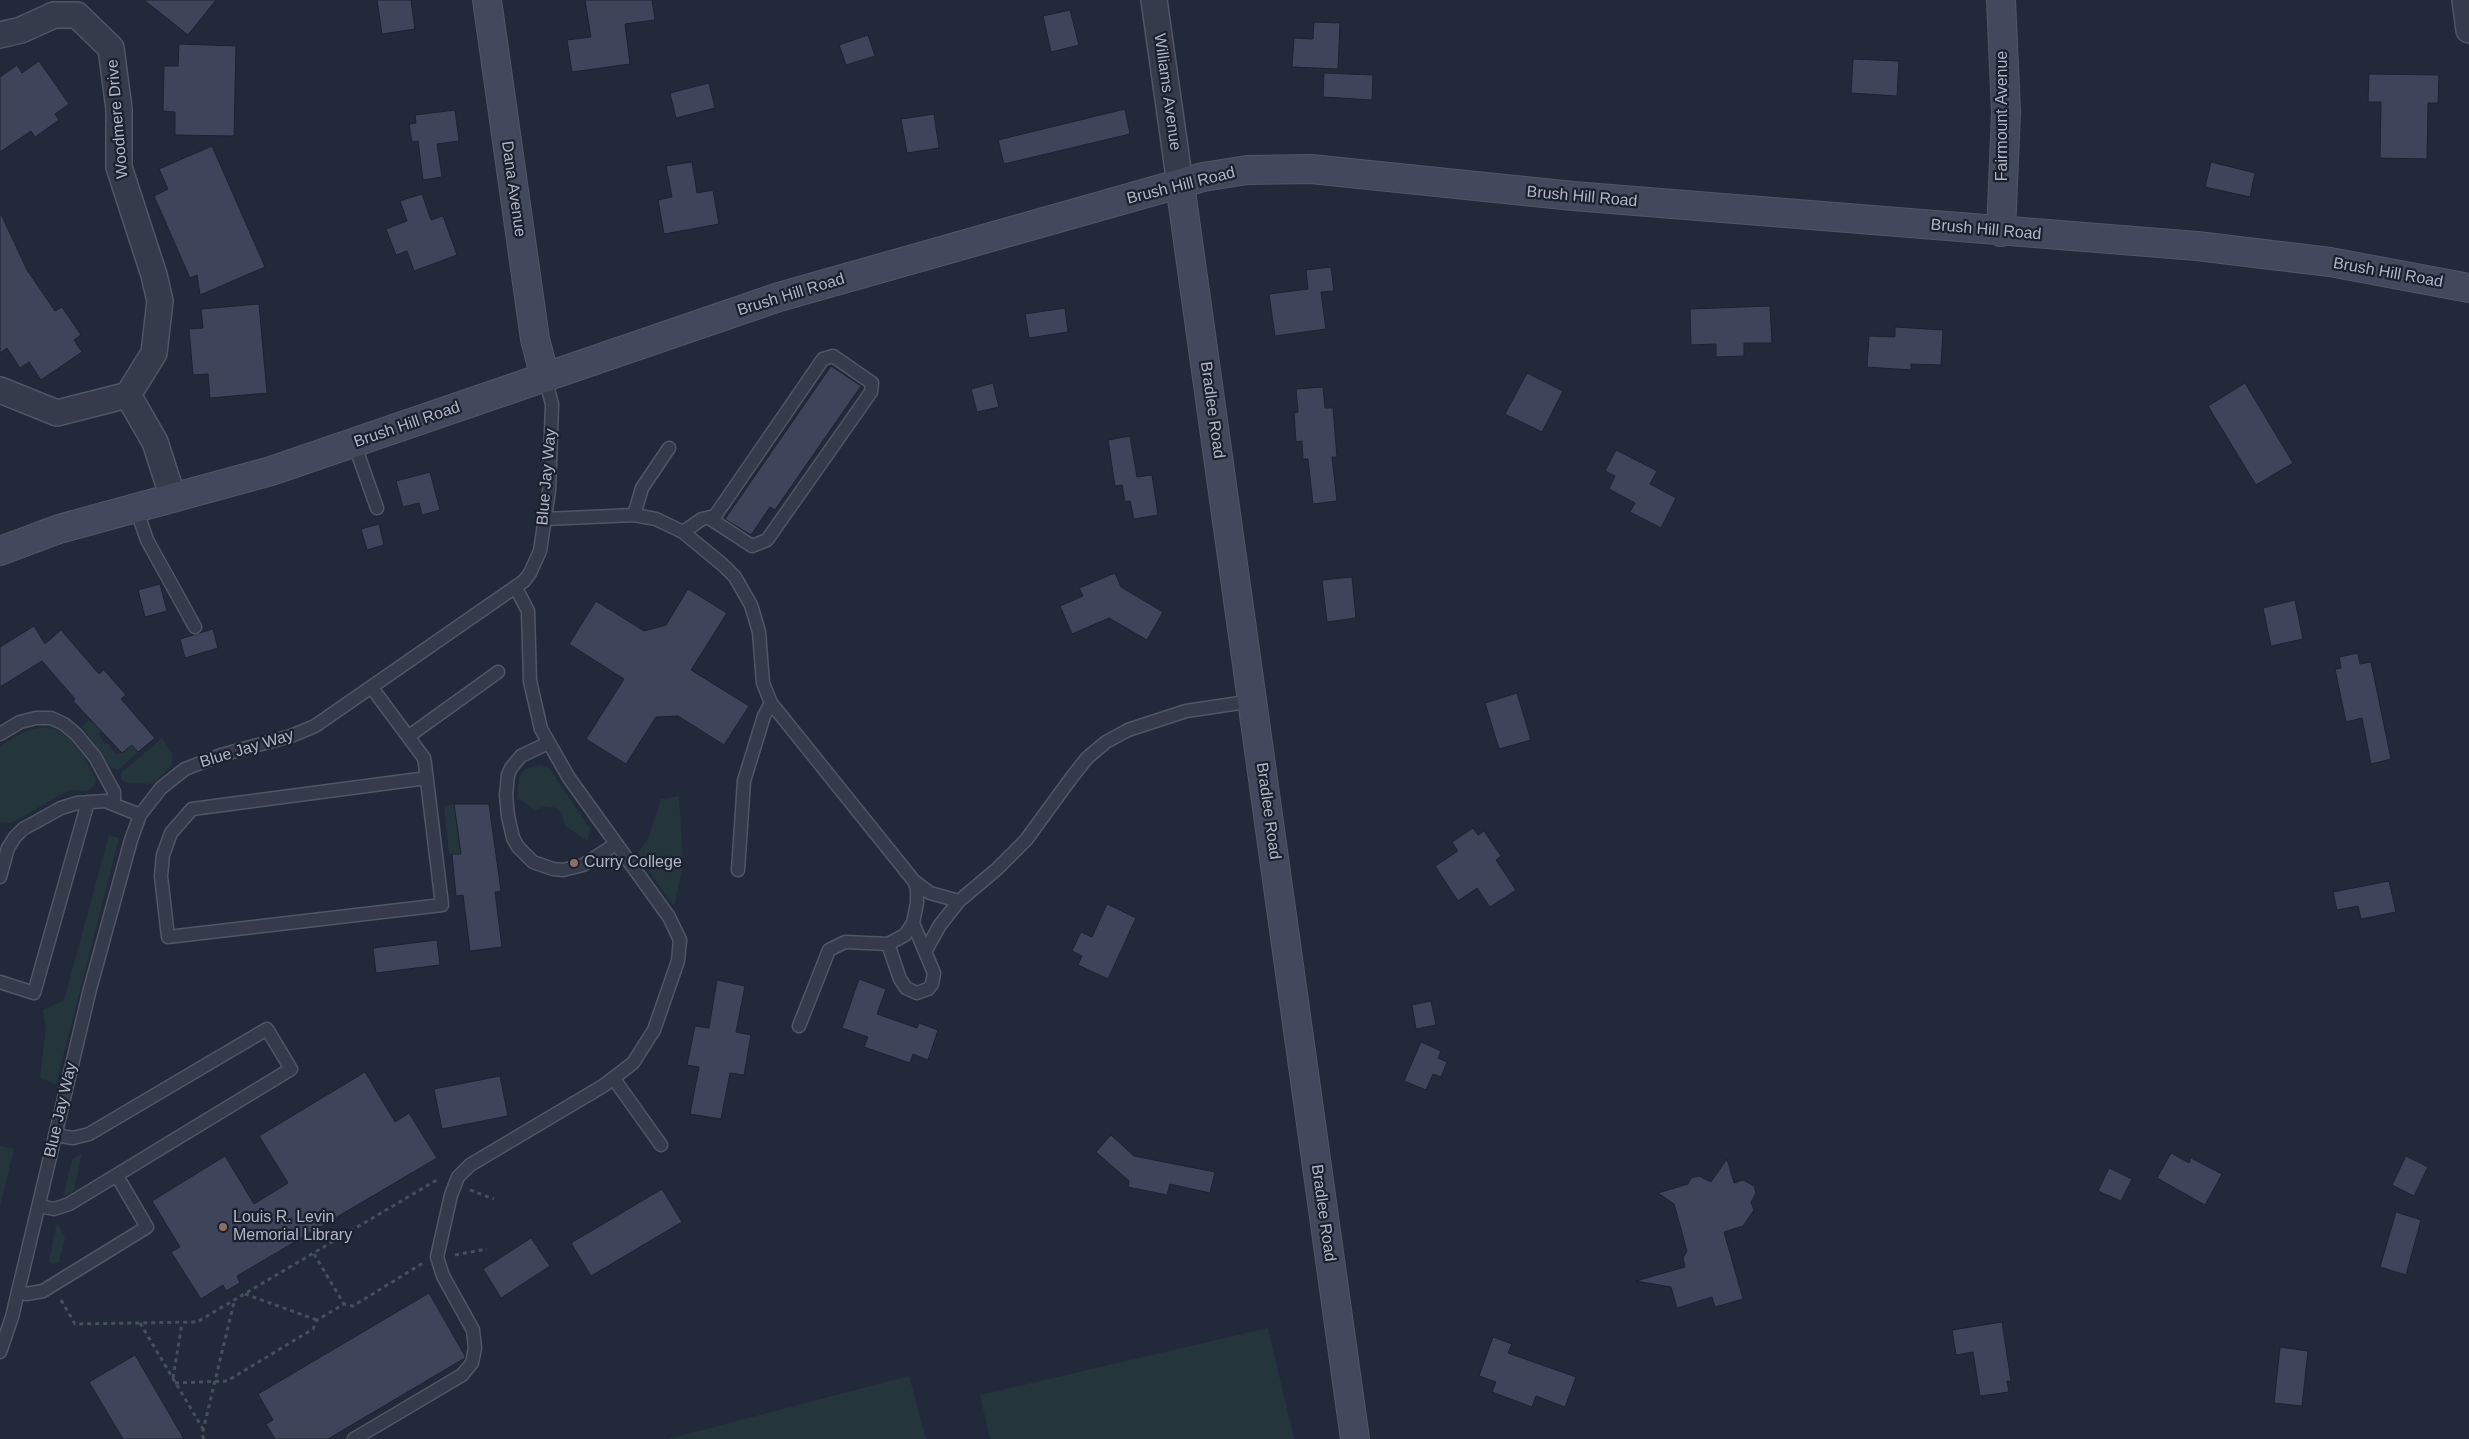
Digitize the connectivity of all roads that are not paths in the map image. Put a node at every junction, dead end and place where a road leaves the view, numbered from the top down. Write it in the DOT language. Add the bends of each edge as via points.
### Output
graph roads {
  1 [pos="486,0"];
  2 [pos="1154,0"];
  3 [pos="2001,0"];
  4 [pos="2465,0"];
  5 [pos="2469,30"];
  6 [pos="0,35"];
  7 [pos="1180,184"];
  8 [pos="2000,232"];
  9 [pos="2469,288"];
  10 [pos="545,378"];
  11 [pos="0,390"];
  12 [pos="128,395"];
  13 [pos="354,443"];
  14 [pos="669,448"];
  15 [pos="173,498"];
  16 [pos="136,508"];
  17 [pos="377,508"];
  18 [pos="634,515"];
  19 [pos="708,518"];
  20 [pos="545,519"];
  21 [pos="683,532"];
  22 [pos="0,551"];
  23 [pos="516,588"];
  24 [pos="194,627"];
  25 [pos="498,672"];
  26 [pos="372,688"];
  27 [pos="1253,701"];
  28 [pos="770,703"];
  29 [pos="0,734"];
  30 [pos="409,736"];
  31 [pos="548,743"];
  32 [pos="427,778"];
  33 [pos="88,802"];
  34 [pos="114,803"];
  35 [pos="140,815"];
  36 [pos="0,833"];
  37 [pos="11,842"];
  38 [pos="616,844"];
  39 [pos="738,870"];
  40 [pos="0,876"];
  41 [pos="914,881"];
  42 [pos="959,901"];
  43 [pos="913,923"];
  44 [pos="888,944"];
  45 [pos="926,952"];
  46 [pos="0,982"];
  47 [pos="800,1026"];
  48 [pos="614,1079"];
  49 [pos="54,1135"];
  50 [pos="661,1145"];
  51 [pos="117,1176"];
  52 [pos="39,1206"];
  53 [pos="18,1291"];
  54 [pos="3,1334"];
  55 [pos="0,1352"];
  56 [pos="354,1439"];
  57 [pos="1355,1439"];
  1 -- 10 [label="street, Dana Avenue" via="535,339"];
  2 -- 7 [label="street, Williams Avenue"];
  3 -- 8 [label="street, Fairmount Avenue" via="2006,112"];
  4 -- 5 [label="street"];
  6 -- 12 [label="street, Woodmere Drive" via="21,30 54,15 77,15 111,48 119,109 120,173 160,301 154,354"];
  7 -- 8 [label="street, Brush Hill Road" via="1228,172 1311,169 1573,196"];
  7 -- 10 [label="street, Brush Hill Road" via="779,297"];
  7 -- 27 [label="street, Bradlee Road"];
  8 -- 9 [label="street, Brush Hill Road" via="2290,256"];
  10 -- 13 [label="street, Brush Hill Road"];
  10 -- 20 [label="lane, Blue Jay Way" via="552,404"];
  11 -- 12 [label="street" via="57,413"];
  12 -- 15 [label="street" via="155,442"];
  13 -- 15 [label="street, Brush Hill Road" via="271,471"];
  13 -- 17 [label="lane"];
  14 -- 18 [label="lane" via="642,488"];
  15 -- 16 [label="street, Brush Hill Road"];
  16 -- 22 [label="street, Brush Hill Road" via="59,529"];
  16 -- 24 [label="lane" via="147,540"];
  18 -- 20 [label="lane"];
  18 -- 21 [label="lane" via="656,518"];
  19 -- 19 [label="lane" via="716,516 823,359 833,356 872,383 871,392 767,540 752,546"];
  19 -- 21 [label="lane"];
  20 -- 23 [label="lane, Blue Jay Way" via="536,562"];
  21 -- 28 [label="lane" via="724,565 745,592 756,619 763,683"];
  23 -- 26 [label="lane, Blue Jay Way"];
  23 -- 31 [label="lane" via="528,611 530,681 536,714"];
  25 -- 30 [label="lane"];
  26 -- 30 [label="lane"];
  26 -- 35 [label="lane, Blue Jay Way" via="302,732 185,769 161,788"];
  27 -- 42 [label="lane" via="1186,711 1128,730 1106,742 1082,765 1026,840"];
  27 -- 57 [label="street, Bradlee Road"];
  28 -- 39 [label="lane" via="744,780"];
  28 -- 41 [label="lane"];
  29 -- 34 [label="lane" via="36,718 50,718 64,724 95,757 114,792"];
  30 -- 32 [label="lane" via="424,758"];
  31 -- 38 [label="lane"];
  31 -- 38 [label="lane" via="521,756 508,775 508,816 518,847 533,862 563,870 583,865"];
  32 -- 32 [label="lane" via="442,905 168,938 160,876 163,855 171,833 192,809"];
  33 -- 34 [label="lane"];
  33 -- 37 [label="lane" via="61,808 23,829"];
  33 -- 46 [label="lane" via="34,993"];
  34 -- 35 [label="lane"];
  35 -- 49 [label="lane, Blue Jay Way" via="92,980"];
  36 -- 37 [label="lane"];
  37 -- 40 [label="lane"];
  38 -- 48 [label="lane" via="669,917 680,940 675,972 649,1042 633,1063"];
  41 -- 42 [label="lane" via="938,896"];
  41 -- 43 [label="lane" via="918,896"];
  42 -- 45 [label="lane" via="940,925"];
  43 -- 44 [label="lane" via="905,935"];
  43 -- 45 [label="lane"];
  44 -- 45 [label="lane" via="902,984 911,992 923,992 934,979"];
  44 -- 47 [label="lane" via="845,942 829,950"];
  48 -- 50 [label="lane"];
  48 -- 56 [label="lane" via="463,1170 454,1185 437,1258 443,1276 473,1330 475,1348 472,1363 462,1375"];
  49 -- 51 [label="lane" via="73,1138 89,1134 267,1029 291,1069"];
  49 -- 52 [label="lane, Blue Jay Way"];
  51 -- 52 [label="lane" via="62,1207"];
  51 -- 53 [label="lane" via="147,1227 52,1285 35,1293"];
  52 -- 53 [label="lane, Blue Jay Way"];
  53 -- 54 [label="lane, Blue Jay Way"];
  54 -- 55 [label="lane, Blue Jay Way"];
}
